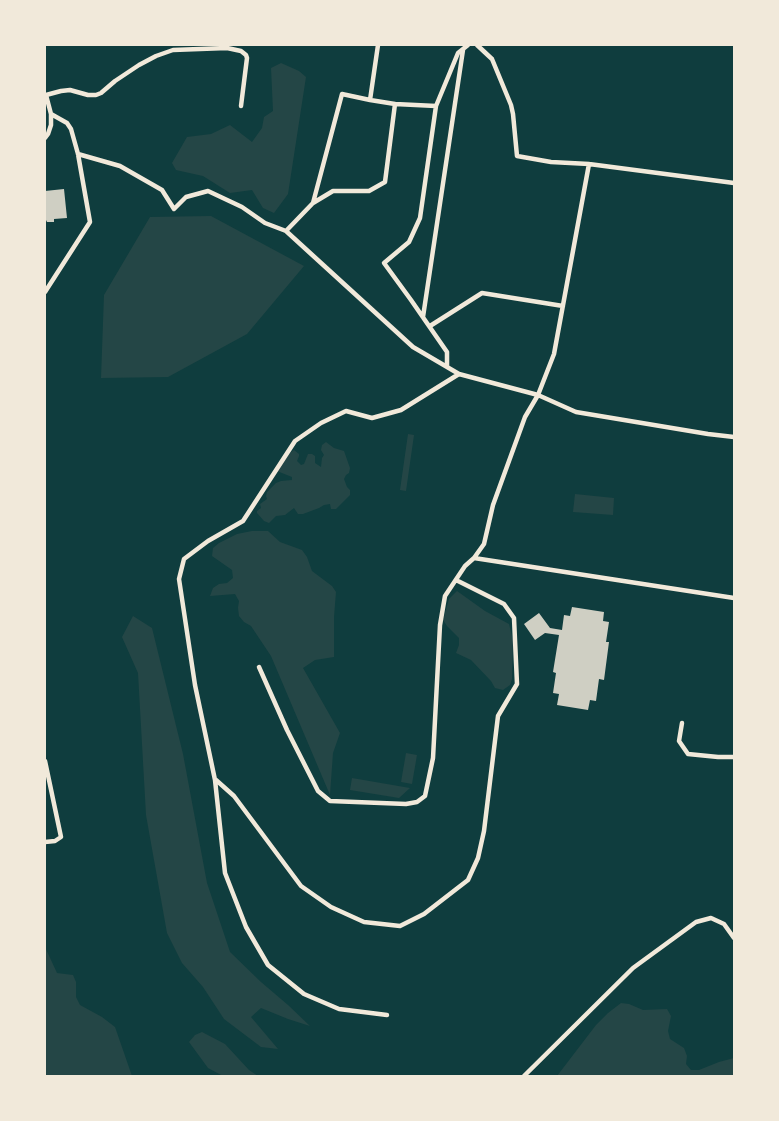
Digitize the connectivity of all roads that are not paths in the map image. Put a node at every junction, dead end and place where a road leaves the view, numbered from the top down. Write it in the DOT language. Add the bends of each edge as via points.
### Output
graph roads {
  1 [pos="378,45"];
  2 [pos="468,45"];
  3 [pos="477,45"];
  4 [pos="463,50"];
  5 [pos="46,94"];
  6 [pos="370,100"];
  7 [pos="395,104"];
  8 [pos="241,106"];
  9 [pos="436,106"];
  10 [pos="51,114"];
  11 [pos="45,138"];
  12 [pos="78,154"];
  13 [pos="590,164"];
  14 [pos="734,183"];
  15 [pos="313,203"];
  16 [pos="286,231"];
  17 [pos="45,292"];
  18 [pos="563,306"];
  19 [pos="423,316"];
  20 [pos="430,326"];
  21 [pos="447,367"];
  22 [pos="459,374"];
  23 [pos="538,396"];
  24 [pos="734,437"];
  25 [pos="474,558"];
  26 [pos="456,580"];
  27 [pos="734,598"];
  28 [pos="259,667"];
  29 [pos="682,723"];
  30 [pos="734,757"];
  31 [pos="45,761"];
  32 [pos="215,780"];
  33 [pos="45,842"];
  34 [pos="734,938"];
  35 [pos="387,1015"];
  36 [pos="524,1076"];
  1 -- 6 [label="street"];
  2 -- 4 [label="street"];
  3 -- 13 [label="street" via="492,59 511,105 517,156"];
  4 -- 9 [label="street" via="458,53"];
  4 -- 19 [label="street"];
  5 -- 8 [label="street" via="68,90 96,95 156,56 173,50 227,48 241,51 247,58"];
  5 -- 10 [label="street"];
  6 -- 7 [label="street"];
  6 -- 15 [label="street" via="342,94"];
  7 -- 9 [label="street"];
  7 -- 15 [label="street" via="385,182 369,191 333,191"];
  9 -- 19 [label="street" via="420,218 409,242 384,263"];
  10 -- 11 [label="street"];
  10 -- 12 [label="street" via="67,123"];
  12 -- 16 [label="street" via="120,166 162,190 174,209 186,197 208,191"];
  12 -- 17 [label="street" via="90,222"];
  13 -- 14 [label="street"];
  13 -- 18 [label="street"];
  15 -- 16 [label="street"];
  16 -- 21 [label="street" via="413,347"];
  18 -- 20 [label="street" via="482,293"];
  18 -- 23 [label="street" via="554,354"];
  19 -- 20 [label="street"];
  20 -- 21 [label="street" via="447,352"];
  21 -- 22 [label="street"];
  22 -- 23 [label="street"];
  22 -- 32 [label="street" via="401,410 372,418 346,411 321,423 295,441 243,521 184,559 180,579 195,685"];
  23 -- 24 [label="street" via="576,411"];
  23 -- 25 [label="street" via="525,417 493,505 484,544"];
  25 -- 26 [label="street"];
  25 -- 27 [label="street"];
  26 -- 28 [label="street" via="445,596 440,625 433,758 425,796 417,802 330,801 318,791"];
  26 -- 32 [label="street" via="504,604 514,618 517,684 498,716 484,831 468,880 424,914 400,926 364,922 331,907 301,886 234,796"];
  29 -- 30 [label="street" via="680,741 688,754"];
  31 -- 33 [label="street" via="61,837"];
  32 -- 35 [label="street" via="225,873 246,927 268,965 303,994 339,1009"];
  34 -- 36 [label="street" via="724,924 711,918 696,922 633,968"];
}
